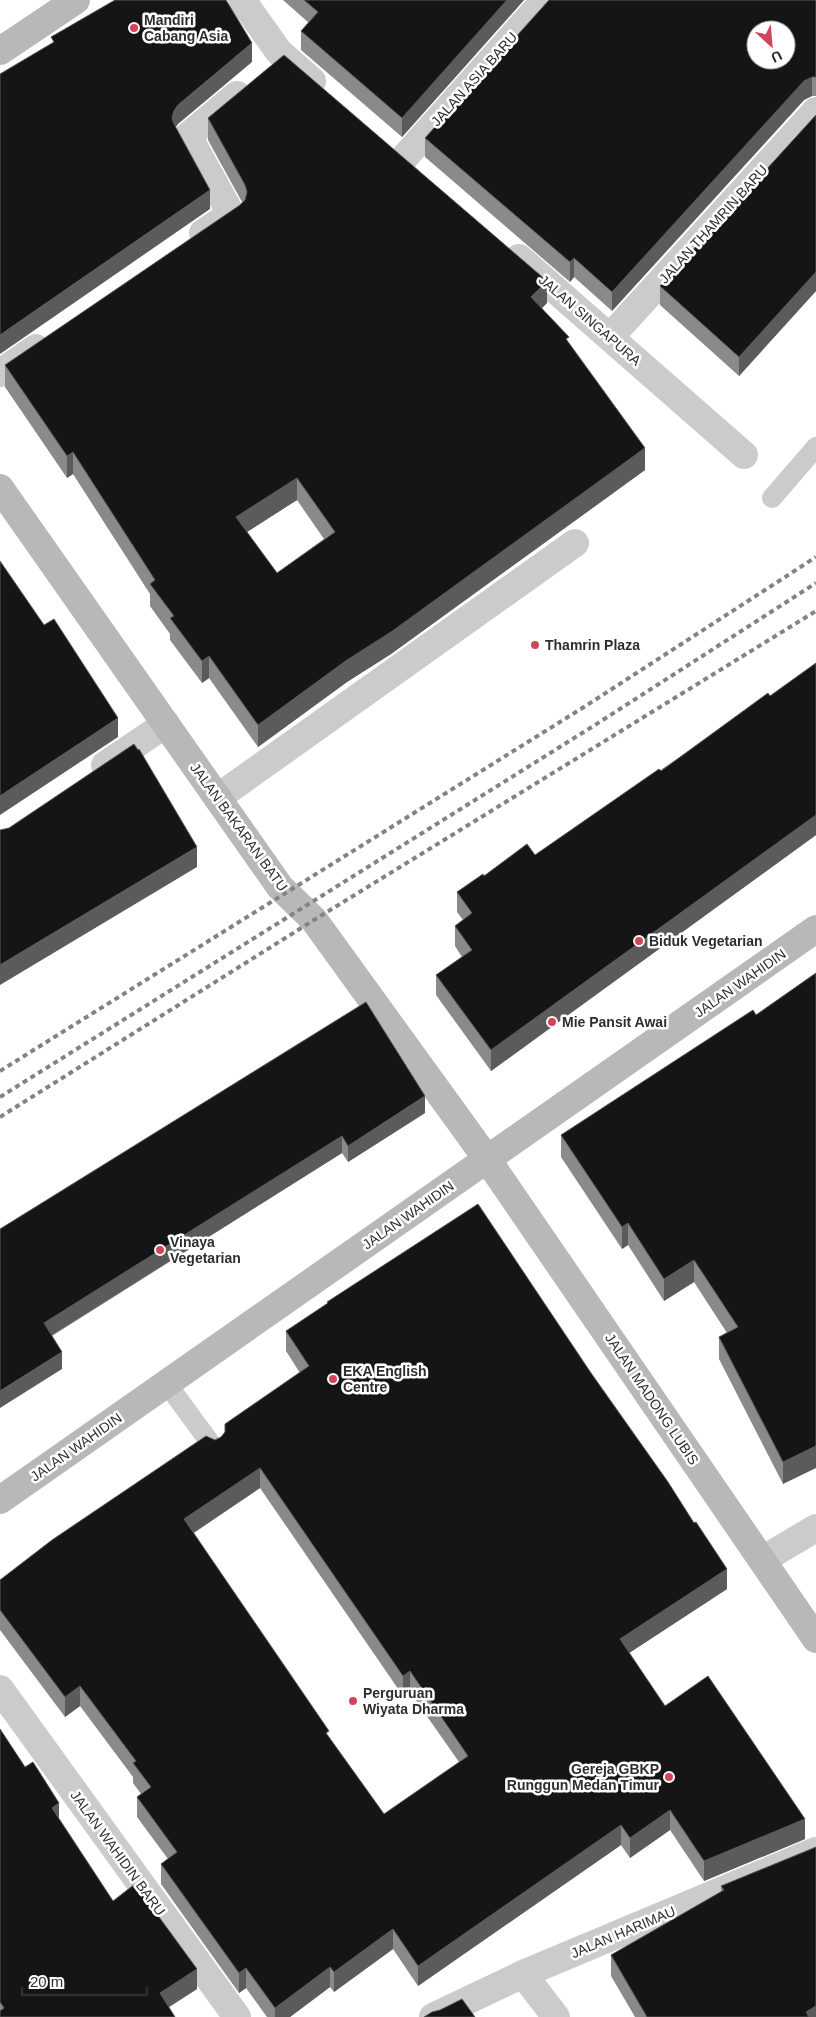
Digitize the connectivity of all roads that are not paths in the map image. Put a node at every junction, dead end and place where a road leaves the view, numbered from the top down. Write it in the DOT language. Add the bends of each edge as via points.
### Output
graph roads {
  1 [pos="76,0"];
  2 [pos="242,0"];
  3 [pos="545,0"];
  4 [pos="0,51"];
  5 [pos="284,56"];
  6 [pos="328,95"];
  7 [pos="816,111"];
  8 [pos="424,177"];
  9 [pos="497,240"];
  10 [pos="184,247"];
  11 [pos="56,334"];
  12 [pos="610,337"];
  13 [pos="0,373"];
  14 [pos="816,446"];
  15 [pos="744,455"];
  16 [pos="0,488"];
  17 [pos="772,498"];
  18 [pos="575,543"];
  19 [pos="166,724"];
  20 [pos="83,779"];
  21 [pos="217,798"];
  22 [pos="816,930"];
  23 [pos="487,1159"];
  24 [pos="167,1384"];
  25 [pos="214,1448"];
  26 [pos="0,1500"];
  27 [pos="816,1528"];
  28 [pos="762,1560"];
  29 [pos="816,1638"];
  30 [pos="0,1690"];
  31 [pos="816,1851"];
  32 [pos="523,1974"];
  33 [pos="237,2017"];
  34 [pos="432,2017"];
  35 [pos="556,2017"];
  1 -- 4 [label="street"];
  2 -- 5 [label="street"];
  3 -- 8 [label="street, JALAN ASIA BARU" via="393,151"];
  5 -- 6 [label="street"];
  5 -- 10 [label="street" via="188,136 231,214"];
  7 -- 12 [label="street, JALAN THAMRIN BARU"];
  9 -- 12 [label="street, JALAN SINGAPURA"];
  11 -- 13 [label="street"];
  12 -- 15 [label="street, JALAN SINGAPURA"];
  14 -- 17 [label="lane"];
  16 -- 19 [label="street, JALAN BAKARAN BATU"];
  18 -- 21 [label="street"];
  19 -- 20 [label="street"];
  19 -- 21 [label="street, JALAN BAKARAN BATU"];
  21 -- 23 [label="street, JALAN BAKARAN BATU" via="280,887 314,920"];
  22 -- 23 [label="street, JALAN WAHIDIN"];
  23 -- 24 [label="street, JALAN WAHIDIN"];
  23 -- 28 [label="street, JALAN MADONG LUBIS"];
  24 -- 25 [label="lane"];
  24 -- 26 [label="street, JALAN WAHIDIN"];
  27 -- 28 [label="street"];
  28 -- 29 [label="street, JALAN MADONG LUBIS"];
  30 -- 33 [label="street, JALAN WAHIDIN BARU"];
  31 -- 32 [label="street, JALAN HARIMAU"];
  32 -- 34 [label="street, JALAN HARIMAU"];
  32 -- 35 [label="street"];
}
